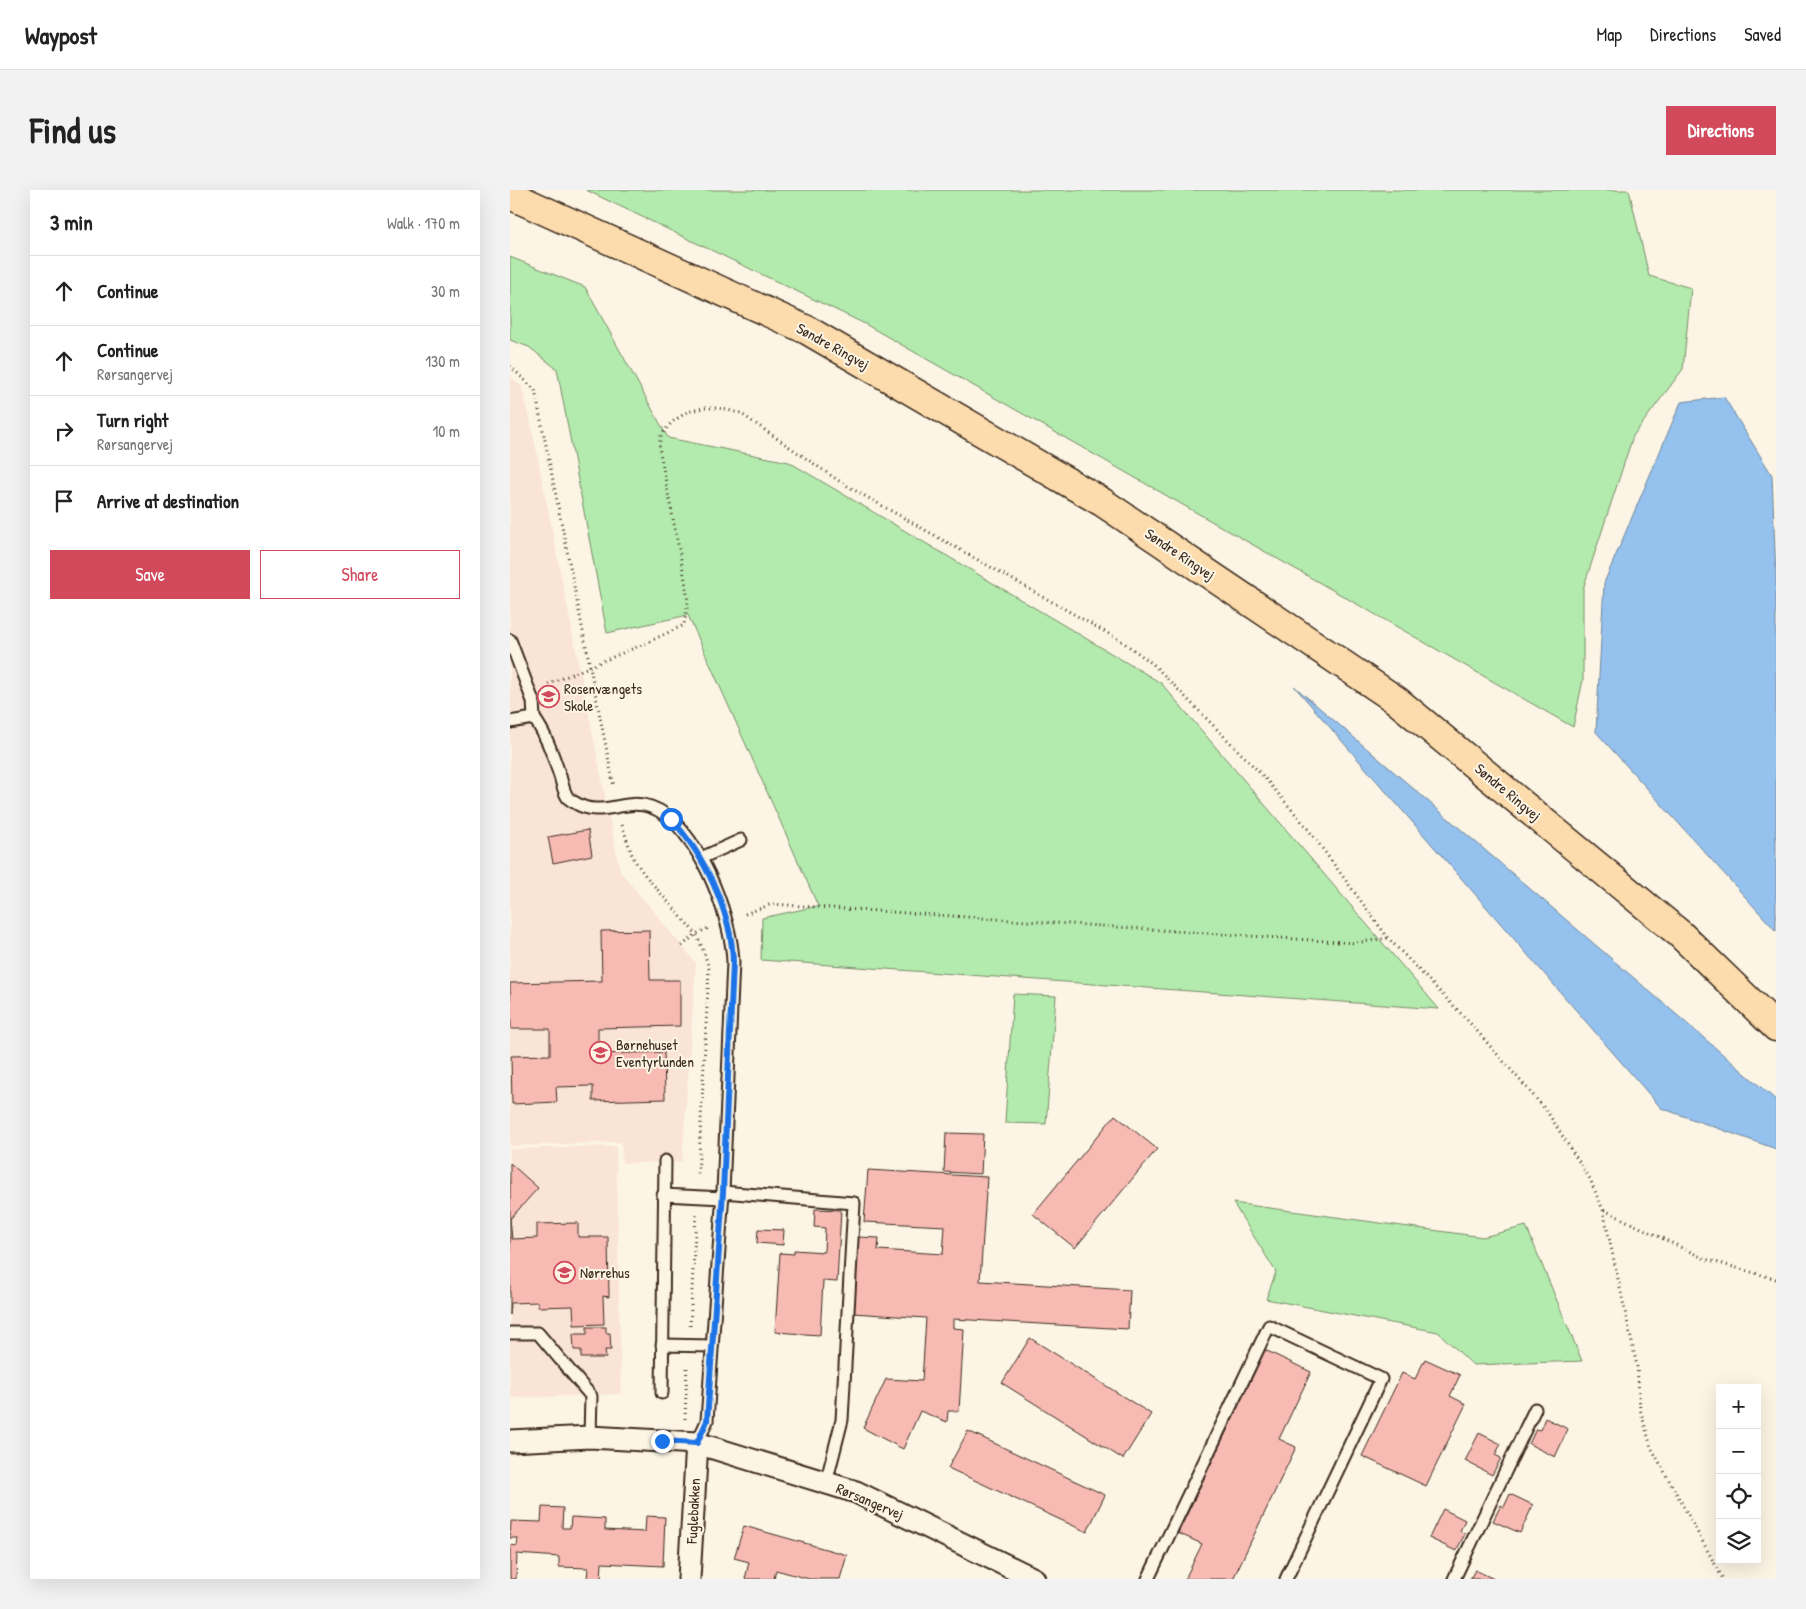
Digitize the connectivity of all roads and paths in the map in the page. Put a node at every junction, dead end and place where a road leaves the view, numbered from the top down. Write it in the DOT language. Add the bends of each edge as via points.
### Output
graph roads {
  1 [pos="510,195"];
  2 [pos="510,366"];
  3 [pos="510,640"];
  4 [pos="590,666"];
  5 [pos="529,692"];
  6 [pos="534,718"];
  7 [pos="510,722"];
  8 [pos="618,807"];
  9 [pos="741,840"];
  10 [pos="701,858"];
  11 [pos="772,904"];
  12 [pos="696,934"];
  13 [pos="1388,938"];
  14 [pos="682,946"];
  15 [pos="1776,1027"];
  16 [pos="665,1161"];
  17 [pos="663,1195"];
  18 [pos="723,1195"];
  19 [pos="697,1197"];
  20 [pos="1603,1210"];
  21 [pos="1776,1279"];
  22 [pos="510,1333"];
  23 [pos="662,1345"];
  24 [pos="688,1346"];
  25 [pos="712,1346"];
  26 [pos="662,1393"];
  27 [pos="1535,1409"];
  28 [pos="590,1438"];
  29 [pos="510,1441"];
  30 [pos="690,1443"];
  31 [pos="826,1483"];
  32 [pos="1152,1578"];
  33 [pos="689,1579"];
  34 [pos="1034,1579"];
  35 [pos="1286,1579"];
  36 [pos="1454,1579"];
  37 [pos="1723,1579"];
  1 -- 15 [label="main road, Søndre Ringvej" via="807,330 1102,502 1396,700 1680,934"];
  2 -- 4 [label="path" via="534,390"];
  3 -- 5 [label="lane"];
  4 -- 5 [label="path"];
  4 -- 8 [label="path"];
  4 -- 13 [label="path" via="684,625 688,602 659,447 661,435 687,412 719,408 740,414 842,483 1123,642 1153,664 1264,777 1308,829"];
  5 -- 6 [label="lane"];
  6 -- 7 [label="lane"];
  6 -- 8 [label="lane" via="544,732 568,798 583,808 601,810"];
  8 -- 10 [label="lane" via="636,804 661,811 683,831"];
  8 -- 12 [label="path" via="633,858"];
  9 -- 10 [label="lane"];
  10 -- 18 [label="lane" via="727,921 733,948"];
  11 -- 13 [label="path" via="1355,943"];
  12 -- 14 [label="path"];
  12 -- 19 [label="path" via="709,969"];
  13 -- 20 [label="path" via="1470,1023 1546,1110 1590,1179"];
  16 -- 17 [label="lane"];
  17 -- 19 [label="lane"];
  17 -- 23 [label="lane"];
  18 -- 19 [label="lane"];
  18 -- 25 [label="lane"];
  18 -- 31 [label="lane" via="854,1203 842,1420"];
  19 -- 24 [label="path"];
  20 -- 21 [label="path" via="1705,1259"];
  20 -- 37 [label="path" via="1637,1366 1640,1409 1651,1448"];
  22 -- 28 [label="lane" via="538,1332 591,1396"];
  23 -- 24 [label="lane"];
  23 -- 26 [label="lane"];
  24 -- 25 [label="lane"];
  24 -- 30 [label="path"];
  25 -- 30 [label="lane" via="707,1421"];
  27 -- 36 [label="lane"];
  28 -- 29 [label="street, Rørsangervej"];
  28 -- 30 [label="street, Rørsangervej"];
  30 -- 31 [label="street, Rørsangervej"];
  30 -- 33 [label="street, Fuglebakken"];
  31 -- 34 [label="street, Rørsangervej" via="856,1492"];
  32 -- 35 [label="lane" via="1269,1326 1381,1379"];
}
